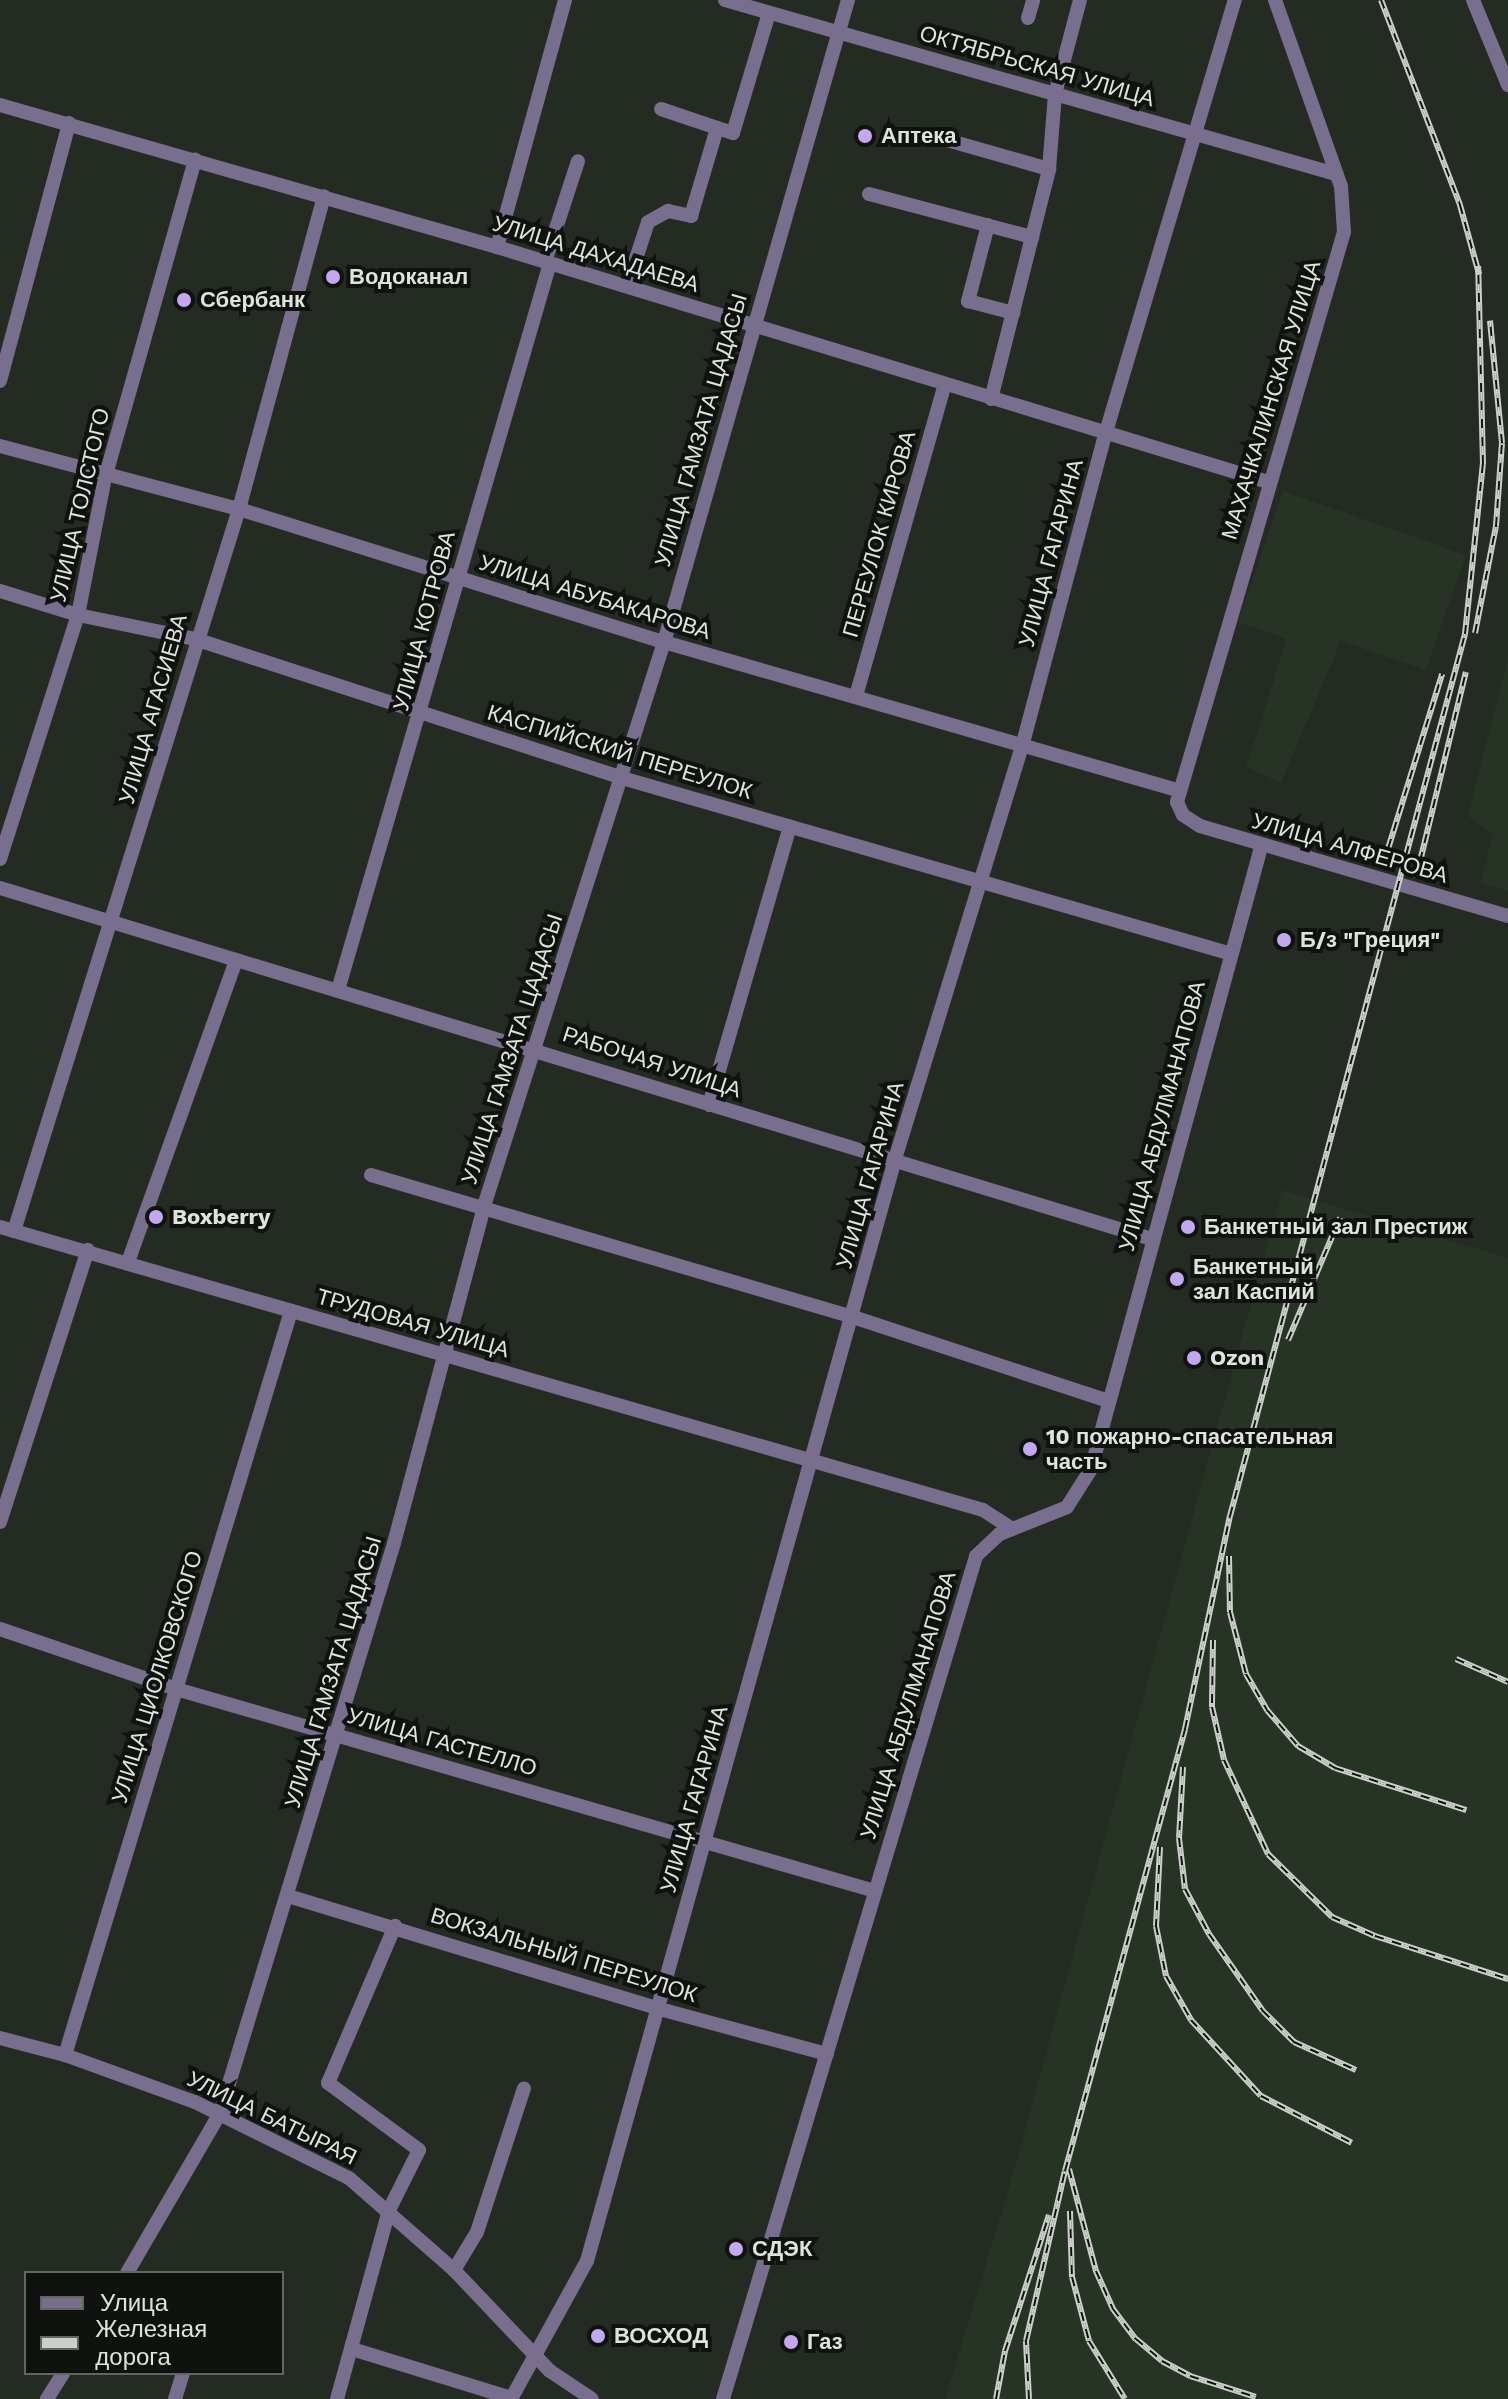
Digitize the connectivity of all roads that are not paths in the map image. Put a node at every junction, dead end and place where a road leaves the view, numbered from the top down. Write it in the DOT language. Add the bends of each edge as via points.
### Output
graph roads {
  1 [pos="565,0"];
  2 [pos="725,0"];
  3 [pos="848,0"];
  4 [pos="1033,0"];
  5 [pos="1080,0"];
  6 [pos="1235,0"];
  7 [pos="1275,0"];
  8 [pos="1473,0"];
  9 [pos="769,13"];
  10 [pos="1028,18"];
  11 [pos="839,32"];
  12 [pos="1508,85"];
  13 [pos="1055,94"];
  14 [pos="0,105"];
  15 [pos="661,109"];
  16 [pos="69,123"];
  17 [pos="717,128"];
  18 [pos="1196,134"];
  19 [pos="933,136"];
  20 [pos="195,159"];
  21 [pos="578,161"];
  22 [pos="1049,169"];
  23 [pos="1336,174"];
  24 [pos="869,194"];
  25 [pos="324,196"];
  26 [pos="988,225"];
  27 [pos="1032,237"];
  28 [pos="497,247"];
  29 [pos="548,263"];
  30 [pos="627,286"];
  31 [pos="1013,313"];
  32 [pos="753,323"];
  33 [pos="0,381"];
  34 [pos="945,384"];
  35 [pos="991,399"];
  36 [pos="1106,432"];
  37 [pos="0,446"];
  38 [pos="105,478"];
  39 [pos="1268,482"];
  40 [pos="239,509"];
  41 [pos="458,578"];
  42 [pos="0,591"];
  43 [pos="78,615"];
  44 [pos="195,639"];
  45 [pos="664,642"];
  46 [pos="856,696"];
  47 [pos="422,713"];
  48 [pos="1023,743"];
  49 [pos="622,778"];
  50 [pos="1177,790"];
  51 [pos="1183,815"];
  52 [pos="790,827"];
  53 [pos="1261,847"];
  54 [pos="0,859"];
  55 [pos="979,882"];
  56 [pos="0,888"];
  57 [pos="1508,916"];
  58 [pos="113,924"];
  59 [pos="1228,953"];
  60 [pos="236,960"];
  61 [pos="338,990"];
  62 [pos="535,1048"];
  63 [pos="709,1105"];
  64 [pos="895,1159"];
  65 [pos="371,1175"];
  66 [pos="484,1206"];
  67 [pos="7,1229"];
  68 [pos="1152,1239"];
  69 [pos="88,1250"];
  70 [pos="128,1262"];
  71 [pos="291,1311"];
  72 [pos="853,1317"];
  73 [pos="441,1355"];
  74 [pos="1109,1401"];
  75 [pos="814,1463"];
  76 [pos="0,1522"];
  77 [pos="1011,1528"];
  78 [pos="0,1629"];
  79 [pos="176,1689"];
  80 [pos="338,1736"];
  81 [pos="706,1840"];
  82 [pos="875,1891"];
  83 [pos="288,1896"];
  84 [pos="395,1926"];
  85 [pos="656,2008"];
  86 [pos="0,2038"];
  87 [pos="827,2054"];
  88 [pos="65,2055"];
  89 [pos="524,2088"];
  90 [pos="220,2113"];
  91 [pos="389,2210"];
  92 [pos="454,2270"];
  93 [pos="128,2271"];
  94 [pos="352,2349"];
  95 [pos="534,2355"];
  96 [pos="62,2375"];
  97 [pos="182,2375"];
  98 [pos="47,2399"];
  99 [pos="175,2399"];
  100 [pos="337,2399"];
  101 [pos="511,2399"];
  102 [pos="592,2399"];
  103 [pos="723,2399"];
  1 -- 28 [label="street"];
  2 -- 9 [label="street, ОКТЯБРЬСКАЯ УЛИЦА"];
  3 -- 11 [label="street, УЛИЦА ГАМЗАТА ЦАДАСЫ"];
  4 -- 10 [label="street"];
  5 -- 13 [label="street"];
  6 -- 18 [label="street, УЛИЦА ГАГАРИНА"];
  7 -- 23 [label="street, МАХАЧКАЛИНСКАЯ УЛИЦА"];
  8 -- 12 [label="street"];
  9 -- 11 [label="street, ОКТЯБРЬСКАЯ УЛИЦА"];
  9 -- 17 [label="street" via="733,133"];
  11 -- 13 [label="street, ОКТЯБРЬСКАЯ УЛИЦА"];
  11 -- 32 [label="street, УЛИЦА ГАМЗАТА ЦАДАСЫ"];
  13 -- 18 [label="street, ОКТЯБРЬСКАЯ УЛИЦА"];
  13 -- 22 [label="street"];
  14 -- 16 [label="street, УЛИЦА ДАХАДАЕВА"];
  15 -- 17 [label="street"];
  16 -- 20 [label="street, УЛИЦА ДАХАДАЕВА"];
  16 -- 33 [label="street"];
  17 -- 30 [label="street" via="691,216 668,211 648,222"];
  18 -- 23 [label="street, ОКТЯБРЬСКАЯ УЛИЦА"];
  18 -- 36 [label="street, УЛИЦА ГАГАРИНА"];
  19 -- 22 [label="street"];
  20 -- 25 [label="street, УЛИЦА ДАХАДАЕВА"];
  20 -- 38 [label="street, УЛИЦА ТОЛСТОГО"];
  21 -- 29 [label="street, УЛИЦА КОТРОВА"];
  22 -- 27 [label="street"];
  23 -- 39 [label="street, МАХАЧКАЛИНСКАЯ УЛИЦА" via="1344,232"];
  24 -- 26 [label="street"];
  25 -- 28 [label="street, УЛИЦА ДАХАДАЕВА"];
  25 -- 40 [label="street, УЛИЦА АГАСИЕВА"];
  26 -- 27 [label="street"];
  26 -- 31 [label="street" via="968,301"];
  27 -- 31 [label="street"];
  28 -- 29 [label="street, УЛИЦА ДАХАДАЕВА"];
  29 -- 30 [label="street, УЛИЦА ДАХАДАЕВА"];
  29 -- 41 [label="street, УЛИЦА КОТРОВА"];
  30 -- 32 [label="street, УЛИЦА ДАХАДАЕВА"];
  31 -- 35 [label="street"];
  32 -- 34 [label="street, УЛИЦА ДАХАДАЕВА"];
  32 -- 45 [label="street, УЛИЦА ГАМЗАТА ЦАДАСЫ"];
  34 -- 35 [label="street, УЛИЦА ДАХАДАЕВА"];
  34 -- 46 [label="street, ПЕРЕУЛОК КИРОВА"];
  35 -- 36 [label="street, УЛИЦА ДАХАДАЕВА"];
  36 -- 39 [label="street, УЛИЦА ДАХАДАЕВА"];
  36 -- 48 [label="street, УЛИЦА ГАГАРИНА"];
  37 -- 38 [label="street, УЛИЦА АБУБАКАРОВА"];
  38 -- 40 [label="street, УЛИЦА АБУБАКАРОВА"];
  38 -- 43 [label="street, УЛИЦА ТОЛСТОГО"];
  39 -- 50 [label="street, МАХАЧКАЛИНСКАЯ УЛИЦА"];
  40 -- 41 [label="street, УЛИЦА АБУБАКАРОВА"];
  40 -- 44 [label="street, УЛИЦА АГАСИЕВА"];
  41 -- 45 [label="street, УЛИЦА АБУБАКАРОВА"];
  41 -- 47 [label="street, УЛИЦА КОТРОВА"];
  42 -- 43 [label="street, КАСПИЙСКИЙ ПЕРЕУЛОК"];
  43 -- 44 [label="street, КАСПИЙСКИЙ ПЕРЕУЛОК"];
  43 -- 54 [label="street, УЛИЦА ТОЛСТОГО"];
  44 -- 47 [label="street, КАСПИЙСКИЙ ПЕРЕУЛОК"];
  44 -- 58 [label="street, УЛИЦА АГАСИЕВА"];
  45 -- 46 [label="street, УЛИЦА АБУБАКАРОВА"];
  45 -- 49 [label="street, УЛИЦА ГАМЗАТА ЦАДАСЫ"];
  46 -- 48 [label="street, УЛИЦА АБУБАКАРОВА"];
  47 -- 49 [label="street, КАСПИЙСКИЙ ПЕРЕУЛОК"];
  47 -- 61 [label="street, УЛИЦА КОТРОВА"];
  48 -- 50 [label="street, УЛИЦА АБУБАКАРОВА"];
  48 -- 55 [label="street, УЛИЦА ГАГАРИНА"];
  49 -- 52 [label="street, КАСПИЙСКИЙ ПЕРЕУЛОК"];
  49 -- 62 [label="street, УЛИЦА ГАМЗАТА ЦАДАСЫ"];
  50 -- 51 [label="street, МАХАЧКАЛИНСКАЯ УЛИЦА"];
  51 -- 53 [label="street, УЛИЦА АЛФЕРОВА"];
  52 -- 55 [label="street, КАСПИЙСКИЙ ПЕРЕУЛОК"];
  52 -- 63 [label="street"];
  53 -- 57 [label="street, УЛИЦА АЛФЕРОВА"];
  53 -- 59 [label="street, УЛИЦА АБДУЛМАНАПОВА"];
  55 -- 59 [label="street, КАСПИЙСКИЙ ПЕРЕУЛОК"];
  55 -- 64 [label="street, УЛИЦА ГАГАРИНА"];
  56 -- 58 [label="street, РАБОЧАЯ УЛИЦА"];
  58 -- 60 [label="street, РАБОЧАЯ УЛИЦА"];
  58 -- 67 [label="street, УЛИЦА АГАСИЕВА"];
  59 -- 68 [label="street, УЛИЦА АБДУЛМАНАПОВА"];
  60 -- 61 [label="street, РАБОЧАЯ УЛИЦА"];
  60 -- 70 [label="street"];
  61 -- 62 [label="street, РАБОЧАЯ УЛИЦА"];
  62 -- 63 [label="street, РАБОЧАЯ УЛИЦА"];
  62 -- 66 [label="street, УЛИЦА ГАМЗАТА ЦАДАСЫ"];
  63 -- 64 [label="street, РАБОЧАЯ УЛИЦА"];
  64 -- 68 [label="street, РАБОЧАЯ УЛИЦА"];
  64 -- 72 [label="street, УЛИЦА ГАГАРИНА"];
  65 -- 66 [label="street"];
  66 -- 72 [label="street"];
  66 -- 73 [label="street, УЛИЦА ГАМЗАТА ЦАДАСЫ"];
  67 -- 69 [label="street, ТРУДОВАЯ УЛИЦА"];
  68 -- 74 [label="street, УЛИЦА АБДУЛМАНАПОВА"];
  69 -- 70 [label="street, ТРУДОВАЯ УЛИЦА"];
  69 -- 76 [label="street"];
  70 -- 71 [label="street, ТРУДОВАЯ УЛИЦА"];
  71 -- 73 [label="street, ТРУДОВАЯ УЛИЦА"];
  71 -- 79 [label="street, УЛИЦА ЦИОЛКОВСКОГО"];
  72 -- 74 [label="street"];
  72 -- 75 [label="street, УЛИЦА ГАГАРИНА"];
  73 -- 75 [label="street, ТРУДОВАЯ УЛИЦА"];
  73 -- 80 [label="street, УЛИЦА ГАМЗАТА ЦАДАСЫ"];
  74 -- 77 [label="street, УЛИЦА АБДУЛМАНАПОВА" via="1091,1469 1067,1507"];
  75 -- 77 [label="street, ТРУДОВАЯ УЛИЦА" via="983,1510"];
  75 -- 81 [label="street, УЛИЦА ГАГАРИНА"];
  77 -- 82 [label="street, УЛИЦА АБДУЛМАНАПОВА" via="985,1544 969,1575"];
  78 -- 79 [label="street, УЛИЦА ГАСТЕЛЛО"];
  79 -- 80 [label="street, УЛИЦА ГАСТЕЛЛО"];
  79 -- 88 [label="street, УЛИЦА ЦИОЛКОВСКОГО"];
  80 -- 81 [label="street, УЛИЦА ГАСТЕЛЛО"];
  80 -- 83 [label="street, УЛИЦА ГАМЗАТА ЦАДАСЫ"];
  81 -- 82 [label="street, УЛИЦА ГАСТЕЛЛО"];
  81 -- 85 [label="street, УЛИЦА ГАГАРИНА"];
  82 -- 87 [label="street, УЛИЦА АБДУЛМАНАПОВА"];
  83 -- 84 [label="street, ВОКЗАЛЬНЫЙ ПЕРЕУЛОК"];
  83 -- 90 [label="street, УЛИЦА ГАМЗАТА ЦАДАСЫ"];
  84 -- 85 [label="street, ВОКЗАЛЬНЫЙ ПЕРЕУЛОК"];
  84 -- 91 [label="street" via="328,2083 419,2150"];
  85 -- 87 [label="street, ВОКЗАЛЬНЫЙ ПЕРЕУЛОК"];
  85 -- 95 [label="street, УЛИЦА ГАГАРИНА" via="587,2261"];
  86 -- 88 [label="street, УЛИЦА БАТЫРАЯ"];
  87 -- 103 [label="street, УЛИЦА АБДУЛМАНАПОВА"];
  88 -- 90 [label="street, УЛИЦА БАТЫРАЯ"];
  89 -- 92 [label="street" via="477,2232"];
  90 -- 91 [label="street, УЛИЦА БАТЫРАЯ" via="335,2170"];
  90 -- 93 [label="street, УЛИЦА ГАМЗАТА ЦАДАСЫ"];
  91 -- 92 [label="street, УЛИЦА БАТЫРАЯ"];
  91 -- 94 [label="street"];
  92 -- 95 [label="street, УЛИЦА БАТЫРАЯ"];
  94 -- 100 [label="street"];
  94 -- 101 [label="street"];
  95 -- 101 [label="street, УЛИЦА ГАГАРИНА"];
  95 -- 102 [label="street, УЛИЦА БАТЫРАЯ"];
  96 -- 98 [label="street"];
  97 -- 99 [label="street"];
}
